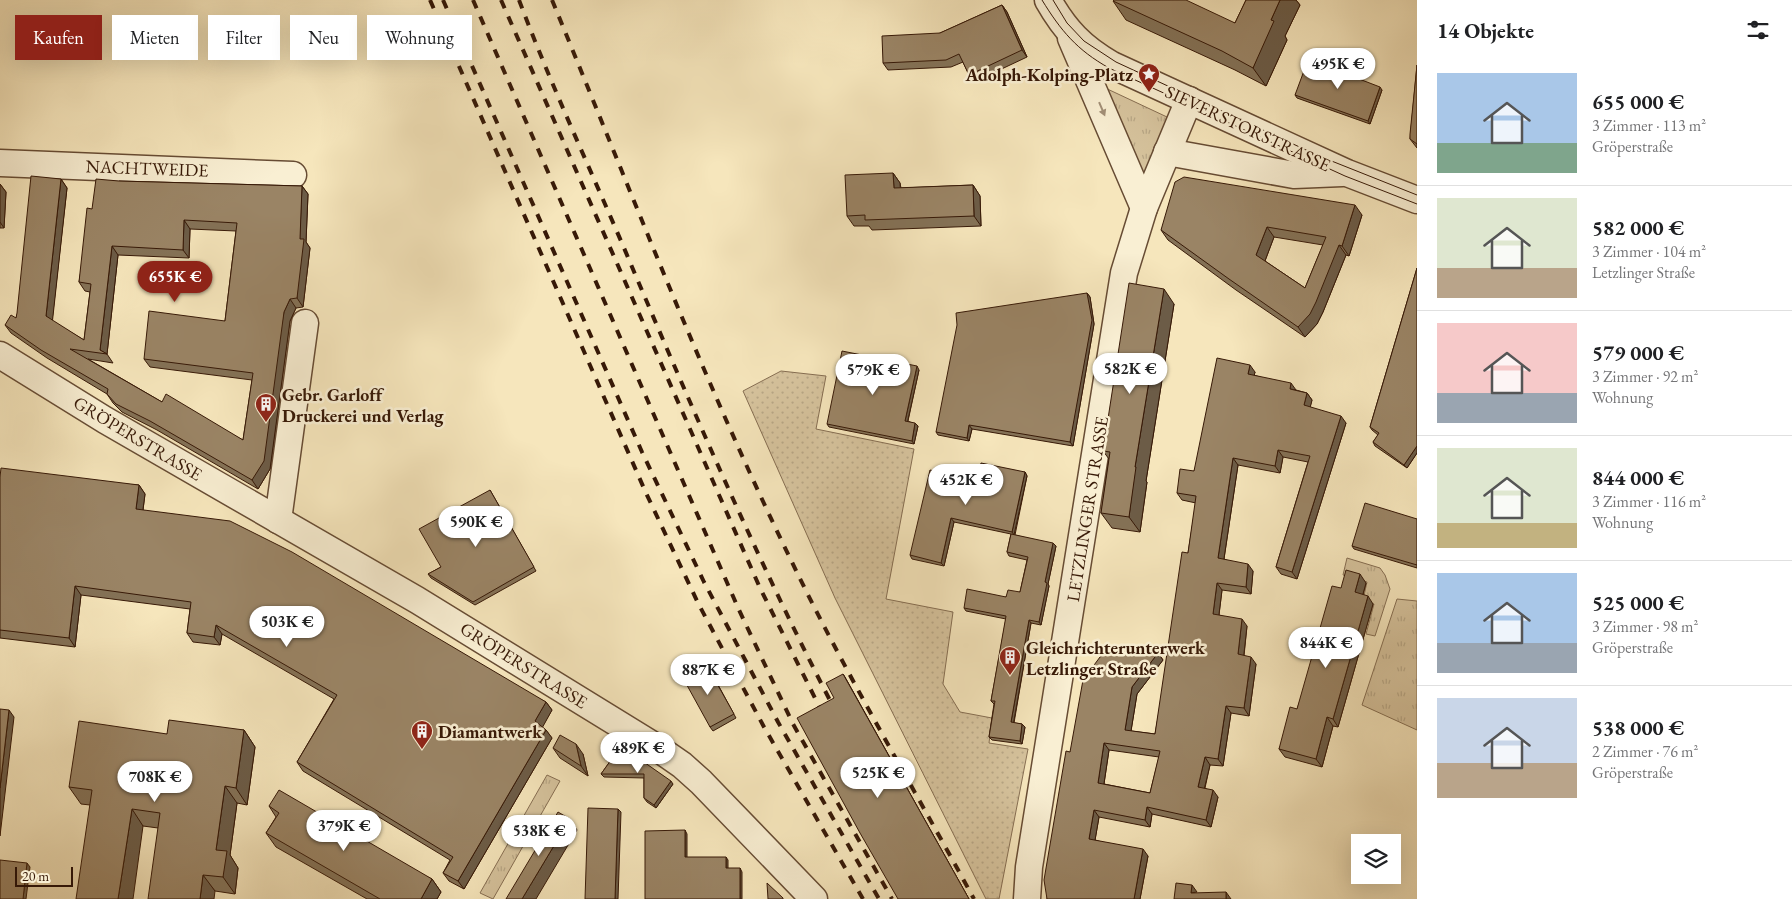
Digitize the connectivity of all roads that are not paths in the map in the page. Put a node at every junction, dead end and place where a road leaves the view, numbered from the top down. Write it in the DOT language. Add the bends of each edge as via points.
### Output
graph roads {
  1 [pos="1048,0"];
  2 [pos="1069,32"];
  3 [pos="1189,100"];
  4 [pos="1167,152"];
  5 [pos="0,163"];
  6 [pos="1347,173"];
  7 [pos="293,175"];
  8 [pos="1417,200"];
  9 [pos="1144,208"];
  10 [pos="304,323"];
  11 [pos="0,355"];
  12 [pos="278,520"];
  13 [pos="814,899"];
  14 [pos="1027,899"];
  1 -- 2 [label="street, SIEVERSTORSTRASSE"];
  2 -- 3 [label="street, SIEVERSTORSTRASSE" via="1100,58"];
  2 -- 9 [label="street, one-way"];
  3 -- 4 [label="street, LETZLINGER STRASSE"];
  3 -- 6 [label="street, SIEVERSTORSTRASSE"];
  4 -- 6 [label="street" via="1294,176"];
  4 -- 9 [label="street, LETZLINGER STRASSE"];
  5 -- 7 [label="street, NACHTWEIDE"];
  6 -- 8 [label="street, SIEVERSTORSTRASSE"];
  9 -- 14 [label="street, LETZLINGER STRASSE" via="1124,273 1029,868"];
  10 -- 12 [label="street"];
  11 -- 12 [label="street, GRÖPERSTRASSE"];
  12 -- 13 [label="street, GRÖPERSTRASSE" via="417,600 669,755 701,782"];
}
